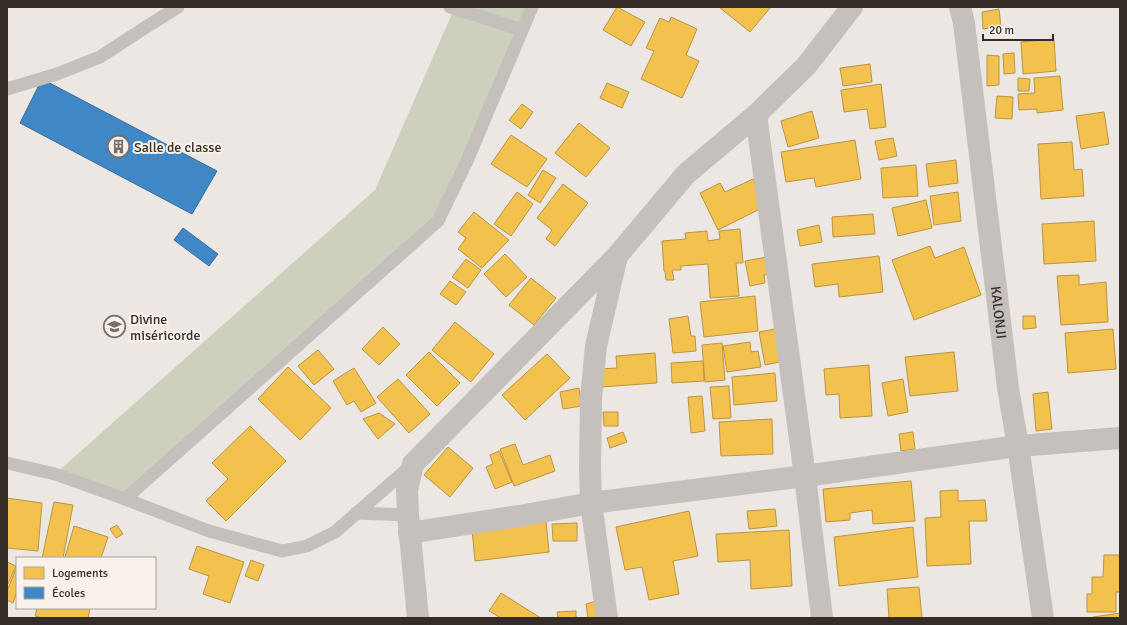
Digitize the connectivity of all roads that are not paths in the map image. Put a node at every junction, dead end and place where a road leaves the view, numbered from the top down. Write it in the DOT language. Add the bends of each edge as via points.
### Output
graph roads {
  1 [pos="178,7"];
  2 [pos="450,7"];
  3 [pos="532,7"];
  4 [pos="852,7"];
  5 [pos="960,7"];
  6 [pos="522,30"];
  7 [pos="7,89"];
  8 [pos="756,115"];
  9 [pos="616,256"];
  10 [pos="1120,438"];
  11 [pos="1018,446"];
  12 [pos="7,463"];
  13 [pos="413,464"];
  14 [pos="805,476"];
  15 [pos="125,499"];
  16 [pos="591,503"];
  17 [pos="356,514"];
  18 [pos="408,524"];
  19 [pos="418,618"];
  20 [pos="607,618"];
  21 [pos="822,618"];
  22 [pos="1043,618"];
  1 -- 7 [label="lane" via="100,57 57,74"];
  2 -- 6 [label="lane"];
  3 -- 6 [label="lane"];
  4 -- 8 [label="street" via="806,66"];
  5 -- 11 [label="street, KALONJI" via="1008,388"];
  6 -- 15 [label="lane" via="468,161 438,221"];
  8 -- 9 [label="street" via="686,174"];
  8 -- 14 [label="street"];
  9 -- 13 [label="street"];
  9 -- 16 [label="street" via="596,346 591,399"];
  10 -- 11 [label="street"];
  11 -- 14 [label="street"];
  11 -- 22 [label="street, KALONJI"];
  12 -- 15 [label="lane" via="55,474"];
  13 -- 17 [label="lane"];
  13 -- 18 [label="street" via="407,490"];
  14 -- 16 [label="street"];
  14 -- 21 [label="street"];
  15 -- 17 [label="lane" via="209,531 282,551 307,546 335,532"];
  16 -- 18 [label="street" via="525,515"];
  16 -- 20 [label="street"];
  17 -- 18 [label="lane"];
  18 -- 19 [label="street"];
}
